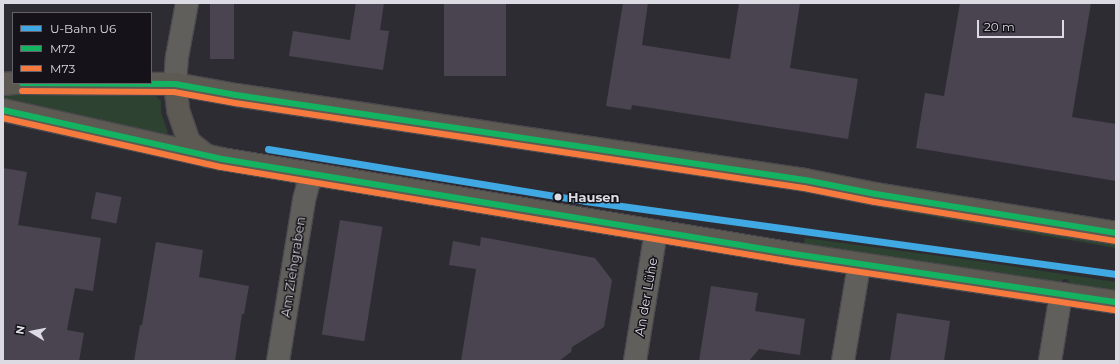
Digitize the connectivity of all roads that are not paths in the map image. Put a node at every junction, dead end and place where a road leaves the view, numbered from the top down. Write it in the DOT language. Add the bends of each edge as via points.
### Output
graph roads {
  1 [pos="187,3"];
  2 [pos="152,84"];
  3 [pos="176,84"];
  4 [pos="3,110"];
  5 [pos="208,157"];
  6 [pos="311,174"];
  7 [pos="656,232"];
  8 [pos="1116,233"];
  9 [pos="859,265"];
  10 [pos="1061,294"];
  11 [pos="1116,302"];
  12 [pos="278,361"];
  13 [pos="635,361"];
  14 [pos="843,361"];
  15 [pos="1050,361"];
  1 -- 3 [label="street" via="177,57"];
  2 -- 3 [label="main road"];
  3 -- 5 [label="main road" via="178,110 189,142"];
  3 -- 8 [label="main road" via="805,180"];
  4 -- 5 [label="main road"];
  5 -- 6 [label="main road"];
  6 -- 7 [label="main road"];
  6 -- 12 [label="street, Am Ziehgraben" via="304,200"];
  7 -- 9 [label="main road"];
  7 -- 13 [label="street, An der Lühe"];
  9 -- 10 [label="main road"];
  9 -- 14 [label="street"];
  10 -- 11 [label="main road"];
  10 -- 15 [label="street"];
}
